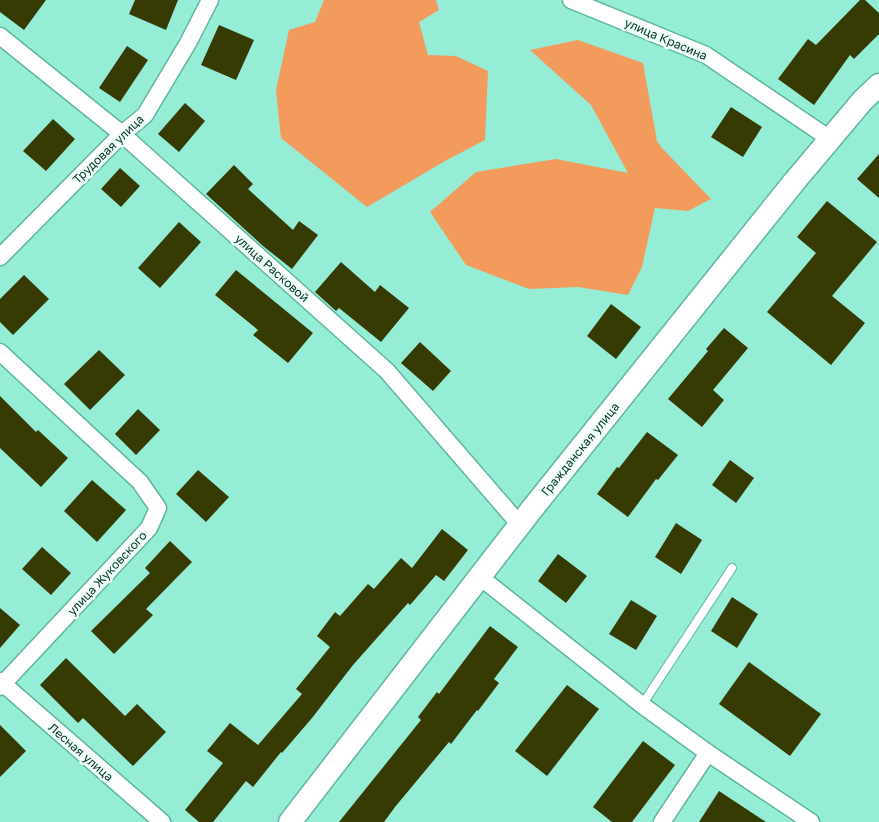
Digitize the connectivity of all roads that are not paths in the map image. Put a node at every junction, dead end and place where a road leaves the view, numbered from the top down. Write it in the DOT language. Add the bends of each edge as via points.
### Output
graph roads {
  1 [pos="210,0"];
  2 [pos="571,0"];
  3 [pos="0,36"];
  4 [pos="879,85"];
  5 [pos="122,134"];
  6 [pos="830,139"];
  7 [pos="0,257"];
  8 [pos="0,352"];
  9 [pos="520,524"];
  10 [pos="732,568"];
  11 [pos="480,577"];
  12 [pos="1,684"];
  13 [pos="642,705"];
  14 [pos="708,753"];
  15 [pos="162,822"];
  16 [pos="290,822"];
  17 [pos="662,822"];
  18 [pos="811,822"];
  1 -- 5 [label="street, Трудовая улица" via="145,114"];
  2 -- 6 [label="street, улица Красина" via="706,54"];
  3 -- 5 [label="street, улица Расковой"];
  4 -- 6 [label="street, Гражданская улица"];
  5 -- 7 [label="street, Трудовая улица"];
  5 -- 9 [label="street, улица Расковой" via="387,371"];
  6 -- 9 [label="street, Гражданская улица"];
  8 -- 12 [label="street, улица Жуковского" via="140,482 158,508 148,528"];
  9 -- 11 [label="street, Гражданская улица"];
  10 -- 13 [label="lane"];
  11 -- 13 [label="street"];
  11 -- 16 [label="street, Гражданская улица"];
  12 -- 15 [label="street, Лесная улица"];
  13 -- 14 [label="street"];
  14 -- 17 [label="street"];
  14 -- 18 [label="street"];
}
